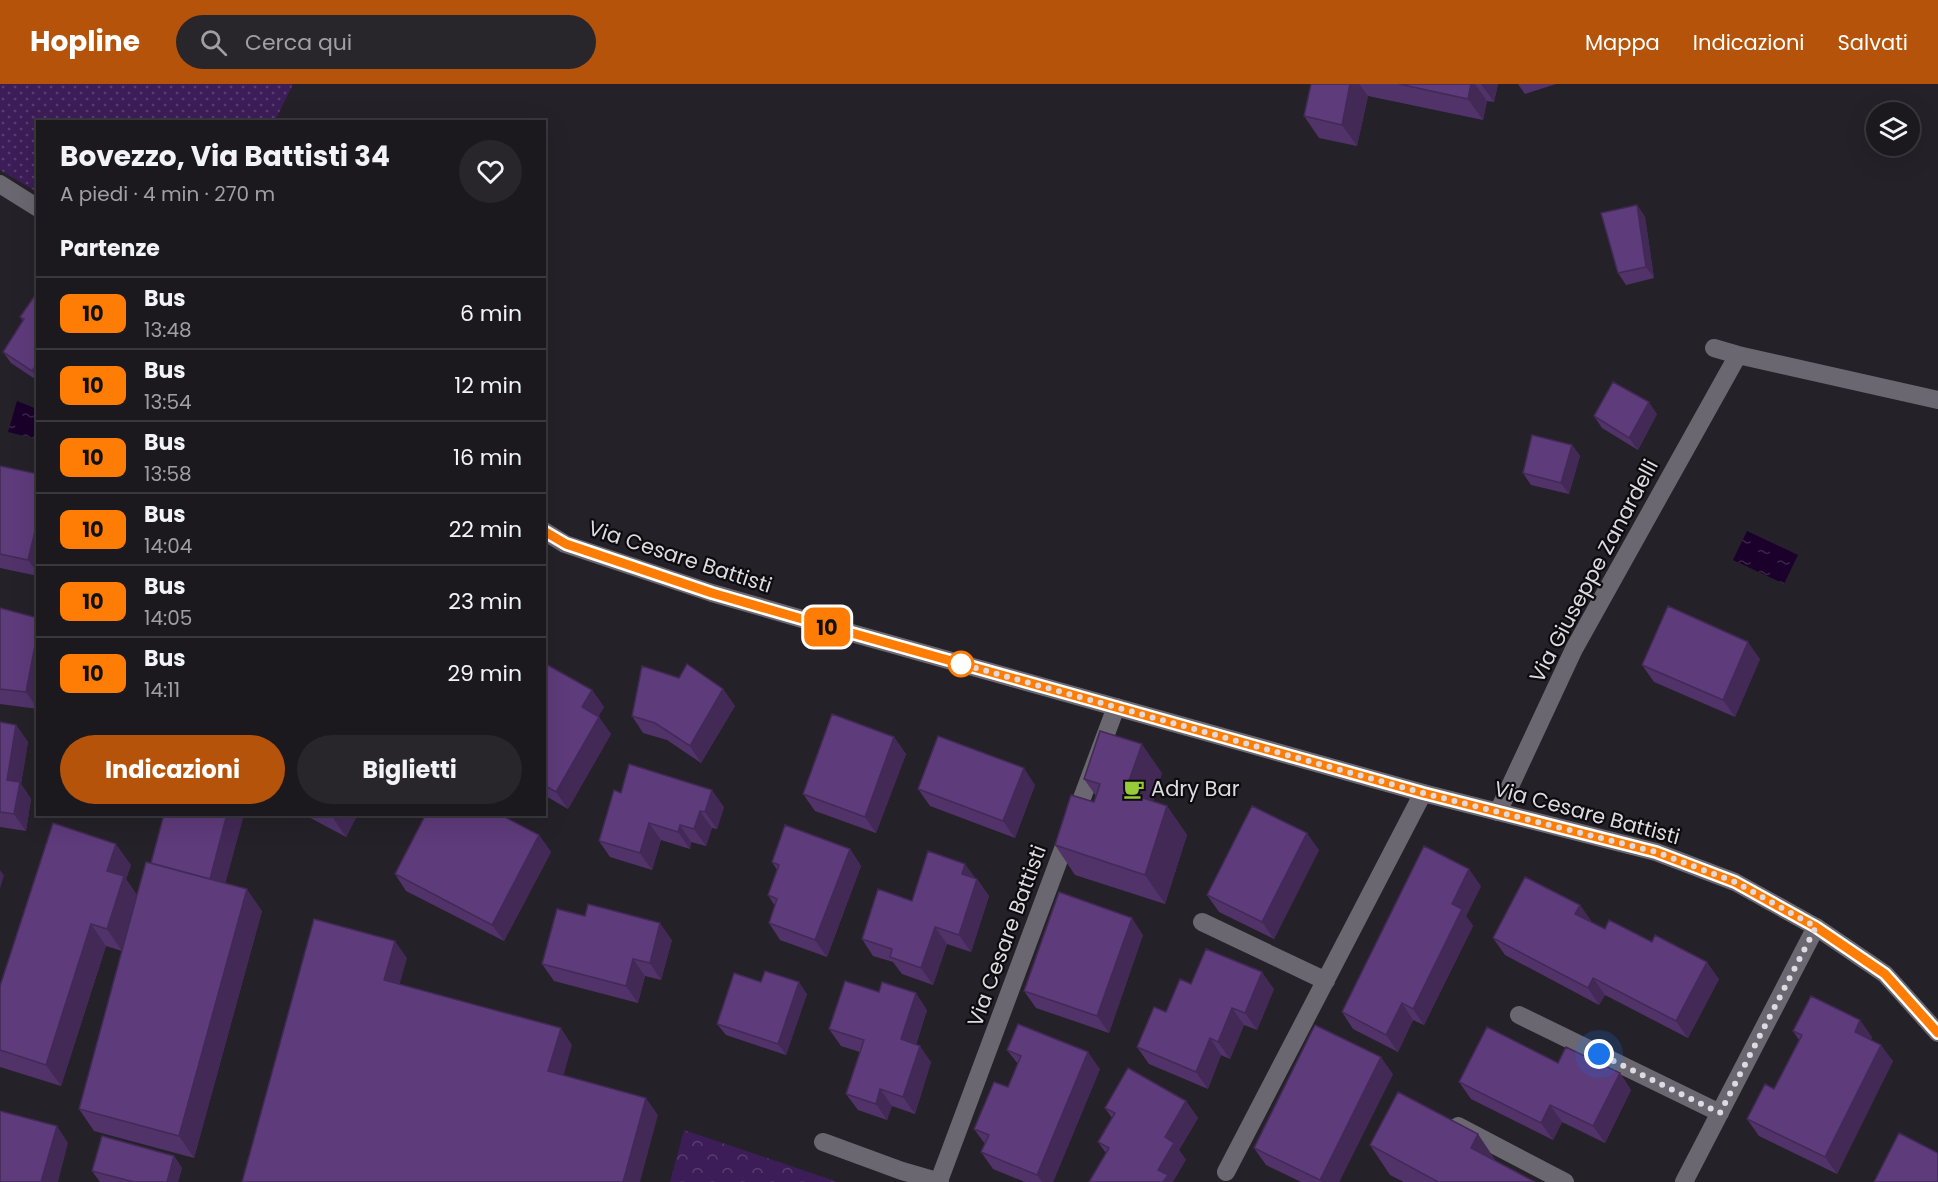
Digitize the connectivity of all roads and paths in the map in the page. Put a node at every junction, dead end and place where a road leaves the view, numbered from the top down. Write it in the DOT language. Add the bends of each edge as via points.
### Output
graph roads {
  1 [pos="0,184"];
  2 [pos="36,207"];
  3 [pos="1714,348"];
  4 [pos="1738,356"];
  5 [pos="1938,400"];
  6 [pos="546,532"];
  7 [pos="1116,707"];
  8 [pos="1423,793"];
  9 [pos="1498,812"];
  10 [pos="1202,922"];
  11 [pos="1816,927"];
  12 [pos="1326,981"];
  13 [pos="1519,1015"];
  14 [pos="1938,1033"];
  15 [pos="1720,1113"];
  16 [pos="1438,1115"];
  17 [pos="823,1142"];
  18 [pos="1226,1172"];
  19 [pos="940,1182"];
  20 [pos="1565,1182"];
  21 [pos="1684,1182"];
  1 -- 2 [label="street"];
  3 -- 4 [label="street"];
  4 -- 5 [label="street"];
  4 -- 9 [label="street, Via Giuseppe Zanardelli" via="1574,649"];
  6 -- 7 [label="street, Via Cesare Battisti" via="566,544 712,593"];
  7 -- 8 [label="street, Via Cesare Battisti"];
  7 -- 19 [label="street, Via Cesare Battisti"];
  8 -- 9 [label="street, Via Cesare Battisti"];
  8 -- 12 [label="street"];
  9 -- 11 [label="street, Via Cesare Battisti" via="1656,852 1735,882"];
  10 -- 12 [label="street"];
  11 -- 14 [label="street, Via Cesare Battisti" via="1885,974"];
  11 -- 15 [label="street"];
  12 -- 18 [label="street"];
  13 -- 15 [label="street"];
  15 -- 21 [label="street"];
  16 -- 20 [label="street"];
  17 -- 19 [label="street, Via Cesare Battisti"];
}
